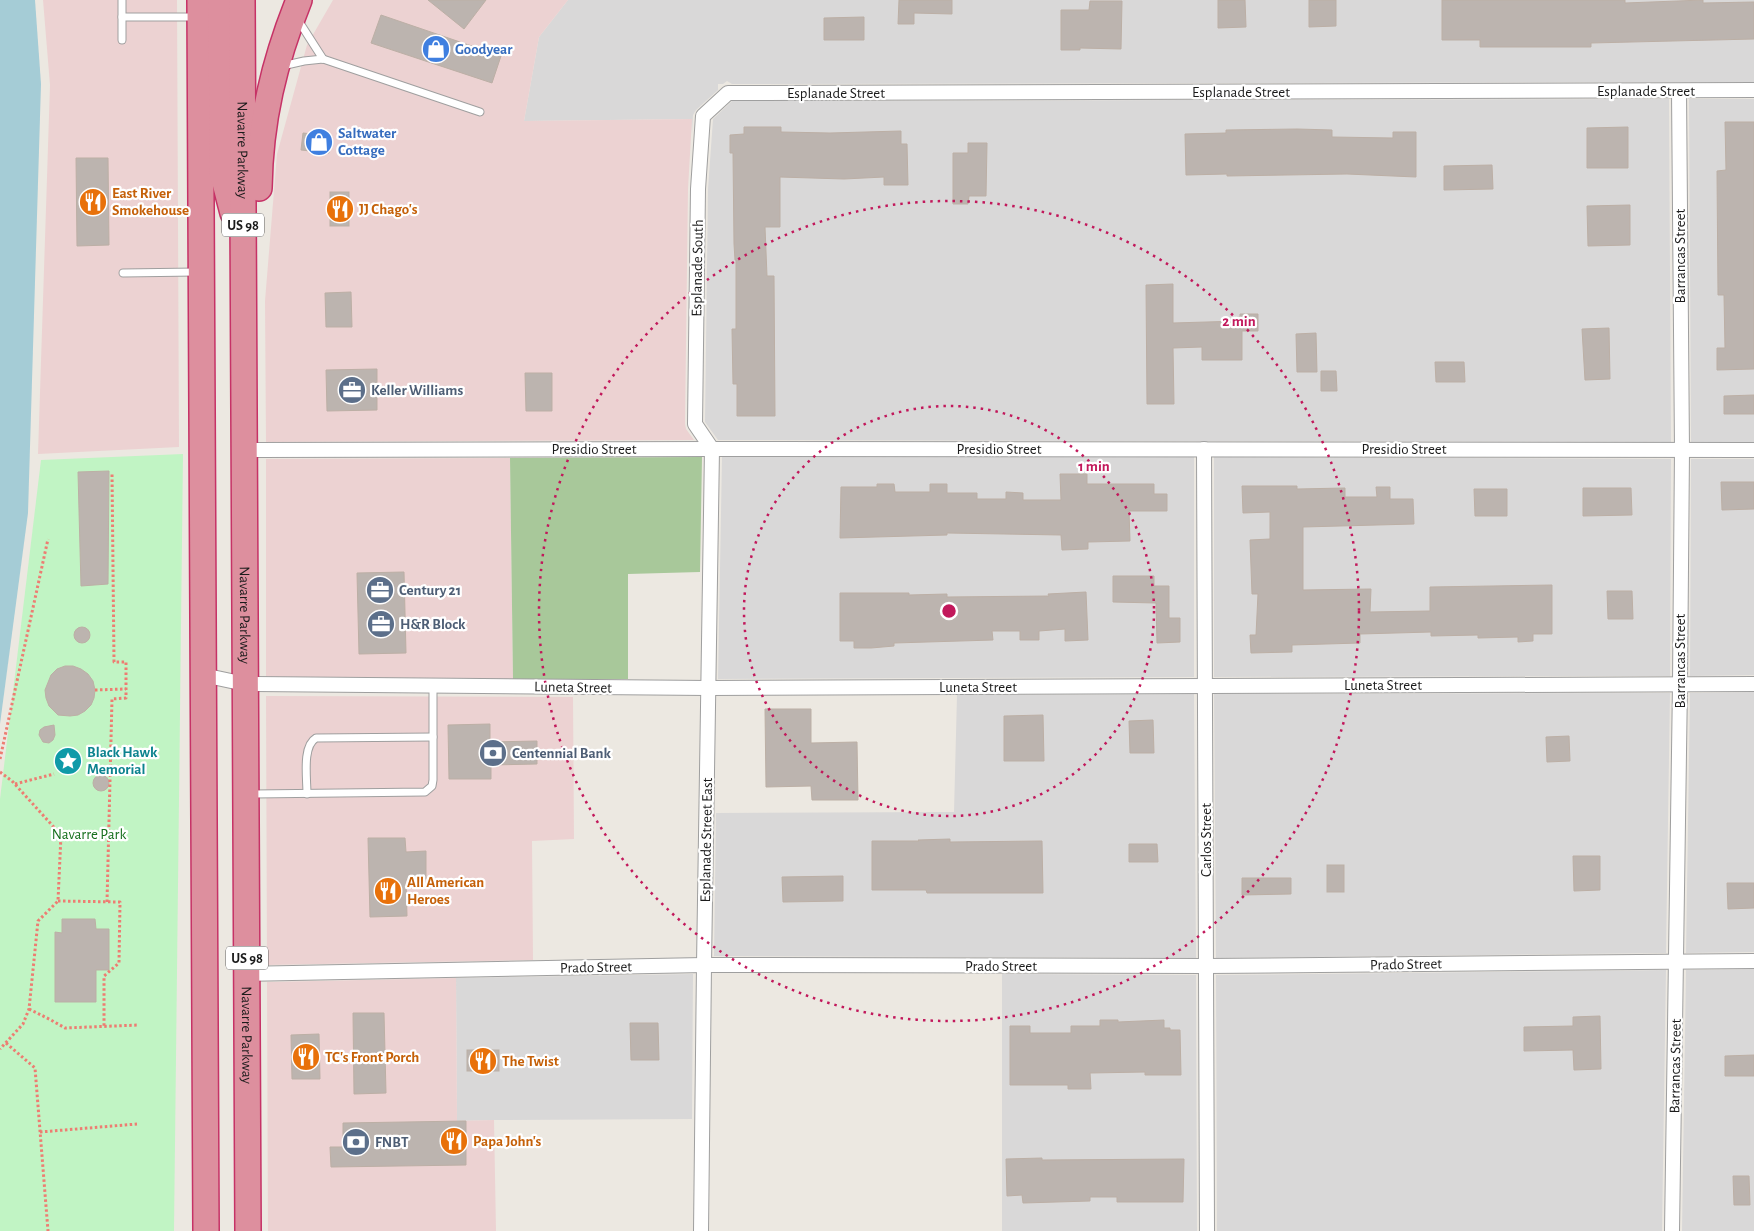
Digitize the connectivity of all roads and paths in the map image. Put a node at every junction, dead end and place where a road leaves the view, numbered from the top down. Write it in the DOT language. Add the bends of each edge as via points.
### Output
graph roads {
  1 [pos="122,0"];
  2 [pos="222,0"];
  3 [pos="242,0"];
  4 [pos="297,7"];
  5 [pos="200,9"];
  6 [pos="122,17"];
  7 [pos="122,40"];
  8 [pos="324,59"];
  9 [pos="275,68"];
  10 [pos="1754,90"];
  11 [pos="1679,91"];
  12 [pos="728,93"];
  13 [pos="480,112"];
  14 [pos="243,252"];
  15 [pos="123,272"];
  16 [pos="201,272"];
  17 [pos="712,448"];
  18 [pos="1204,449"];
  19 [pos="245,450"];
  20 [pos="1682,450"];
  21 [pos="1754,450"];
  22 [pos="112,473"];
  23 [pos="48,539"];
  24 [pos="203,675"];
  25 [pos="245,684"];
  26 [pos="1680,684"];
  27 [pos="1754,684"];
  28 [pos="433,685"];
  29 [pos="1204,685"];
  30 [pos="708,688"];
  31 [pos="126,689"];
  32 [pos="95,690"];
  33 [pos="433,737"];
  34 [pos="0,759"];
  35 [pos="0,772"];
  36 [pos="54,774"];
  37 [pos="15,784"];
  38 [pos="246,794"];
  39 [pos="307,794"];
  40 [pos="58,901"];
  41 [pos="107,902"];
  42 [pos="1754,961"];
  43 [pos="1676,962"];
  44 [pos="704,965"];
  45 [pos="1207,966"];
  46 [pos="248,974"];
  47 [pos="29,1009"];
  48 [pos="139,1026"];
  49 [pos="104,1027"];
  50 [pos="6,1043"];
  51 [pos="0,1049"];
  52 [pos="137,1124"];
  53 [pos="40,1132"];
  54 [pos="48,1231"];
  55 [pos="206,1231"];
  56 [pos="248,1231"];
  57 [pos="701,1231"];
  58 [pos="1207,1231"];
  59 [pos="1672,1231"];
  1 -- 6 [label="lane"];
  2 -- 14 [label="highway" via="222,171"];
  3 -- 14 [label="highway, Navarre Parkway / US 98"];
  4 -- 8 [label="lane" via="302,28"];
  4 -- 9 [label="highway"];
  5 -- 6 [label="lane"];
  5 -- 16 [label="highway, US 98"];
  6 -- 7 [label="lane"];
  8 -- 9 [label="lane"];
  8 -- 13 [label="lane"];
  9 -- 19 [label="highway" via="259,161 261,402"];
  10 -- 11 [label="street, Esplanade Street"];
  11 -- 12 [label="street, Esplanade Street"];
  11 -- 20 [label="street, Barrancas Street"];
  12 -- 17 [label="street, Esplanade South" via="703,116 698,189 695,424"];
  14 -- 19 [label="highway, Navarre Parkway / US 98"];
  15 -- 16 [label="lane"];
  16 -- 24 [label="highway, US 98"];
  17 -- 18 [label="street, Presidio Street"];
  17 -- 19 [label="street, Presidio Street"];
  17 -- 30 [label="street, Esplanade Street East"];
  18 -- 20 [label="street, Presidio Street"];
  18 -- 29 [label="street, Carlos Street"];
  19 -- 25 [label="highway, Navarre Parkway / US 98"];
  20 -- 21 [label="street, Presidio Street"];
  20 -- 26 [label="street, Barrancas Street"];
  22 -- 31 [label="path" via="114,662 126,662"];
  23 -- 34 [label="path"];
  24 -- 25 [label="street, Luneta Street"];
  24 -- 55 [label="highway, US 98"];
  25 -- 28 [label="street, Luneta Street"];
  25 -- 38 [label="highway, Navarre Parkway / US 98"];
  26 -- 27 [label="street, Luneta Street"];
  26 -- 29 [label="street, Luneta Street"];
  26 -- 43 [label="street, Barrancas Street"];
  28 -- 30 [label="street, Luneta Street"];
  28 -- 33 [label="lane"];
  29 -- 30 [label="street, Luneta Street"];
  29 -- 45 [label="street, Carlos Street"];
  30 -- 44 [label="street, Esplanade Street East"];
  31 -- 32 [label="path"];
  31 -- 41 [label="path" via="126,698 112,699"];
  33 -- 39 [label="lane" via="433,780 425,792"];
  33 -- 39 [label="lane" via="316,738 307,749"];
  35 -- 37 [label="path"];
  36 -- 37 [label="path"];
  37 -- 40 [label="path" via="61,835"];
  38 -- 39 [label="lane"];
  38 -- 46 [label="highway, Navarre Parkway / US 98"];
  40 -- 41 [label="path"];
  40 -- 47 [label="path" via="38,921"];
  41 -- 49 [label="path" via="120,902 119,963 104,976"];
  42 -- 43 [label="street, Prado Street"];
  43 -- 45 [label="street, Prado Street"];
  43 -- 59 [label="street, Barrancas Street"];
  44 -- 45 [label="street, Prado Street"];
  44 -- 46 [label="street, Prado Street"];
  44 -- 57 [label="street, Esplanade Street East"];
  45 -- 58 [label="street, Carlos Street"];
  46 -- 56 [label="highway, Navarre Parkway / US 98"];
  47 -- 49 [label="path" via="65,1028"];
  47 -- 50 [label="path" via="23,1024"];
  48 -- 49 [label="path"];
  50 -- 51 [label="path"];
  50 -- 53 [label="path" via="35,1068"];
  52 -- 53 [label="path"];
  53 -- 54 [label="path"];
}
